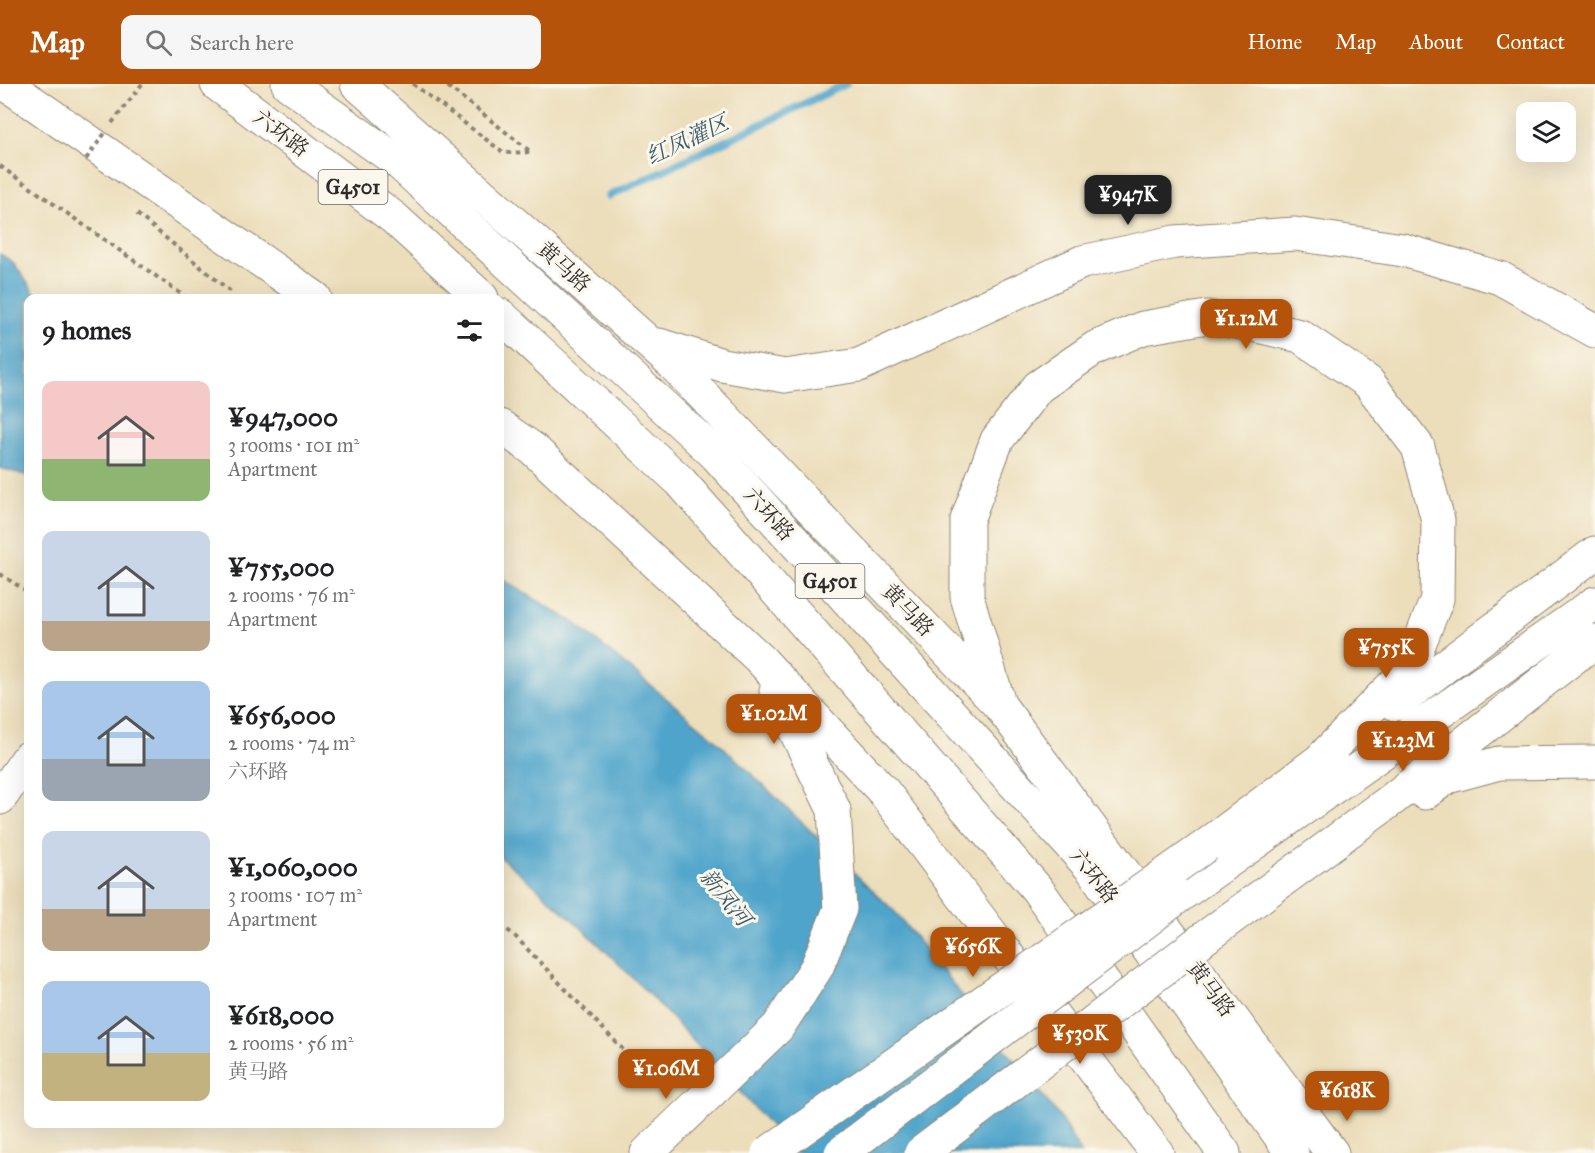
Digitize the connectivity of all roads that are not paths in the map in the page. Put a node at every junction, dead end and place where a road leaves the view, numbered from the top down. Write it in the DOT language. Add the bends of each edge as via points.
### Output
graph roads {
  1 [pos="6,84"];
  2 [pos="217,84"];
  3 [pos="288,84"];
  4 [pos="357,84"];
  5 [pos="309,294"];
  6 [pos="478,294"];
  7 [pos="504,319"];
  8 [pos="1595,331"];
  9 [pos="649,342"];
  10 [pos="504,429"];
  11 [pos="1595,553"];
  12 [pos="1595,603"];
  13 [pos="1595,641"];
  14 [pos="759,658"];
  15 [pos="1001,707"];
  16 [pos="1595,762"];
  17 [pos="24,764"];
  18 [pos="1316,764"];
  19 [pos="0,798"];
  20 [pos="1267,892"];
  21 [pos="1325,1143"];
  22 [pos="647,1153"];
  23 [pos="768,1153"];
  24 [pos="841,1153"];
  25 [pos="921,1153"];
  26 [pos="1157,1153"];
  27 [pos="1224,1153"];
  28 [pos="1292,1153"];
  29 [pos="1348,1153"];
  1 -- 5 [label="main road"];
  2 -- 6 [label="main road, 六环路 / G4501" via="394,218"];
  3 -- 28 [label="main road, 六环路 / G4501" via="397,161 714,453 1092,869"];
  4 -- 9 [label="main road, 黄马路"];
  7 -- 27 [label="main road, G4501" via="680,481 1029,880"];
  8 -- 9 [label="main road" via="1500,278 1402,250 1295,234 1174,242 1082,262 859,365 785,376 722,365"];
  9 -- 15 [label="main road, 黄马路"];
  10 -- 14 [label="main road" via="533,449"];
  11 -- 18 [label="main road"];
  12 -- 24 [label="main road, bridge" via="1179,896"];
  13 -- 20 [label="main road"];
  14 -- 22 [label="main road" via="834,810 840,909 817,967 778,1027"];
  14 -- 26 [label="main road" via="884,792"];
  15 -- 18 [label="main road" via="967,597 968,520 998,440 1038,387 1095,348 1143,328 1207,317 1258,326 1300,336 1368,382 1418,447 1438,520 1437,599 1409,669"];
  15 -- 21 [label="main road, 黄马路"];
  16 -- 20 [label="main road" via="1499,763 1447,777 1324,868"];
  17 -- 19 [label="main road"];
  18 -- 23 [label="main road, bridge"];
  20 -- 25 [label="main road, bridge"];
  21 -- 29 [label="main road, 黄马路"];
}
